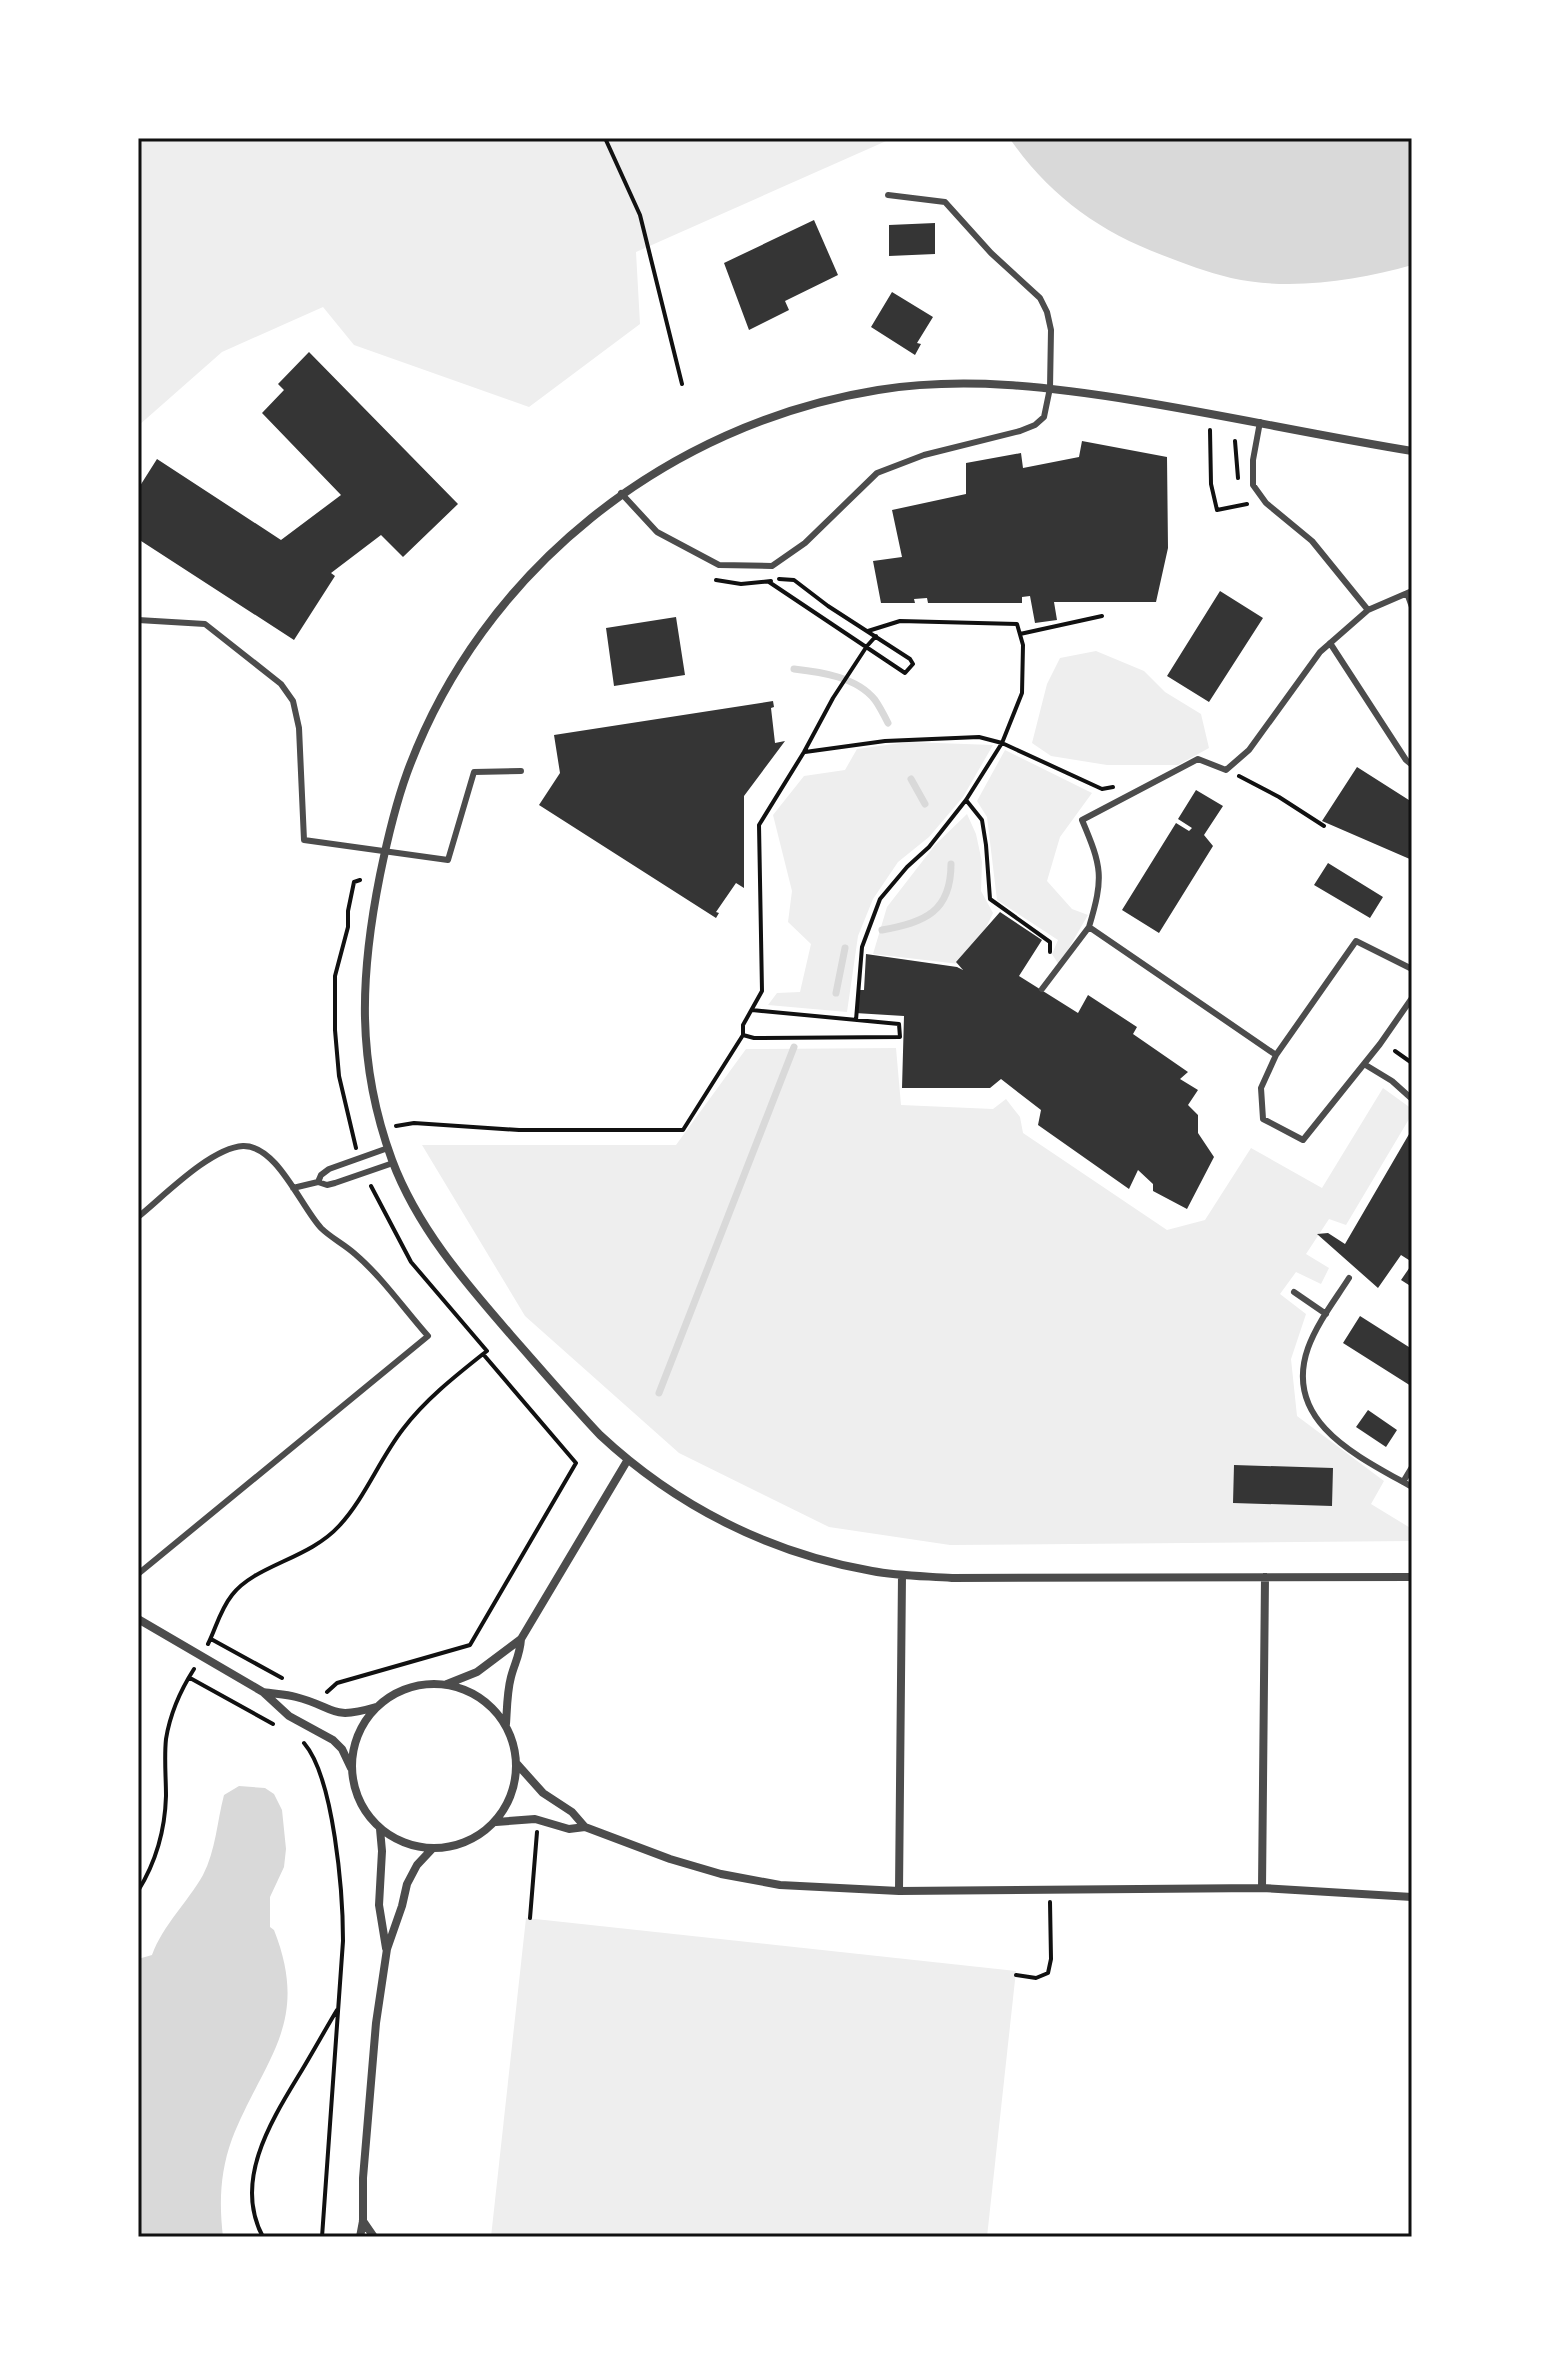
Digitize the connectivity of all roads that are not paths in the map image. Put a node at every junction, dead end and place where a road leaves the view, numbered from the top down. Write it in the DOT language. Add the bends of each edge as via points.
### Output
graph roads {
  1 [pos="888,195"];
  2 [pos="1050,388"];
  3 [pos="1260,422"];
  4 [pos="1412,451"];
  5 [pos="621,493"];
  6 [pos="1410,592"];
  7 [pos="1412,607"];
  8 [pos="1368,610"];
  9 [pos="138,620"];
  10 [pos="1330,643"];
  11 [pos="1412,765"];
  12 [pos="521,771"];
  13 [pos="385,851"];
  14 [pos="1089,927"];
  15 [pos="1412,969"];
  16 [pos="1042,989"];
  17 [pos="1412,998"];
  18 [pos="1276,1055"];
  19 [pos="1364,1064"];
  20 [pos="1412,1099"];
  21 [pos="388,1148"];
  22 [pos="393,1163"];
  23 [pos="318,1182"];
  24 [pos="293,1188"];
  25 [pos="138,1217"];
  26 [pos="1349,1278"];
  27 [pos="1294,1292"];
  28 [pos="1326,1314"];
  29 [pos="627,1461"];
  30 [pos="1412,1467"];
  31 [pos="1403,1482"];
  32 [pos="1412,1487"];
  33 [pos="138,1574"];
  34 [pos="902,1575"];
  35 [pos="1265,1577"];
  36 [pos="1412,1577"];
  37 [pos="138,1619"];
  38 [pos="521,1639"];
  39 [pos="447,1685"];
  40 [pos="263,1692"];
  41 [pos="376,1707"];
  42 [pos="506,1725"];
  43 [pos="517,1764"];
  44 [pos="351,1768"];
  45 [pos="496,1822"];
  46 [pos="585,1827"];
  47 [pos="380,1829"];
  48 [pos="432,1849"];
  49 [pos="1262,1888"];
  50 [pos="899,1891"];
  51 [pos="1412,1897"];
  52 [pos="387,1949"];
  53 [pos="363,2221"];
  54 [pos="360,2237"];
  55 [pos="374,2237"];
  1 -- 2 [label="lane" via="945,202 1040,298 1051,330"];
  2 -- 3 [label="street"];
  2 -- 5 [label="street" via="923,385 823,401 731,432"];
  2 -- 5 [label="lane" via="1044,417 1035,425 877,473 805,543 772,566 719,565 657,532"];
  3 -- 4 [label="street"];
  3 -- 8 [label="lane" via="1253,485 1266,503 1312,541"];
  5 -- 13 [label="street" via="544,559 467,655 408,770"];
  6 -- 7 [label="lane"];
  6 -- 8 [label="lane"];
  8 -- 10 [label="lane"];
  9 -- 13 [label="lane" via="205,624 281,684 297,712 304,840"];
  10 -- 11 [label="lane"];
  10 -- 14 [label="lane" via="1249,750 1226,770 1198,759 1082,820 1099,860 1098,897"];
  12 -- 13 [label="lane" via="474,772 448,860"];
  13 -- 21 [label="street" via="367,950 364,1035"];
  14 -- 16 [label="lane"];
  14 -- 18 [label="lane"];
  15 -- 18 [label="lane" via="1356,941"];
  17 -- 19 [label="lane"];
  18 -- 19 [label="lane" via="1261,1088 1263,1119 1303,1140"];
  19 -- 20 [label="lane"];
  21 -- 22 [label="street"];
  21 -- 23 [label="lane" via="329,1169"];
  22 -- 23 [label="lane" via="327,1185"];
  22 -- 29 [label="street" via="442,1253 578,1412"];
  23 -- 24 [label="lane"];
  24 -- 25 [label="lane" via="262,1152 233,1148 207,1161"];
  24 -- 33 [label="lane" via="319,1226 355,1254 428,1336"];
  26 -- 28 [label="lane"];
  27 -- 28 [label="lane"];
  28 -- 31 [label="lane" via="1308,1348 1302,1379 1310,1412 1329,1435"];
  29 -- 34 [label="street" via="667,1491 741,1531 822,1561"];
  29 -- 38 [label="street"];
  30 -- 31 [label="lane"];
  31 -- 32 [label="lane"];
  34 -- 35 [label="street"];
  34 -- 50 [label="street"];
  35 -- 36 [label="street"];
  35 -- 49 [label="street"];
  37 -- 40 [label="street"];
  38 -- 39 [label="street" via="477,1672"];
  38 -- 42 [label="street"];
  39 -- 41 [label="street" via="409,1688"];
  39 -- 42 [label="street" via="481,1698"];
  40 -- 41 [label="street" via="296,1697 336,1714"];
  40 -- 44 [label="street" via="289,1716 333,1740"];
  41 -- 44 [label="street" via="357,1735"];
  42 -- 43 [label="street"];
  43 -- 45 [label="street" via="508,1805"];
  43 -- 46 [label="street"];
  44 -- 47 [label="street" via="359,1801"];
  45 -- 46 [label="street" via="535,1819 569,1829"];
  45 -- 48 [label="street" via="455,1847"];
  46 -- 50 [label="street" via="721,1874 780,1885"];
  47 -- 48 [label="street" via="395,1840"];
  47 -- 52 [label="street" via="379,1905"];
  48 -- 52 [label="street" via="407,1884"];
  49 -- 50 [label="street"];
  49 -- 51 [label="street"];
  52 -- 53 [label="street"];
  53 -- 54 [label="street"];
  53 -- 55 [label="street"];
}
